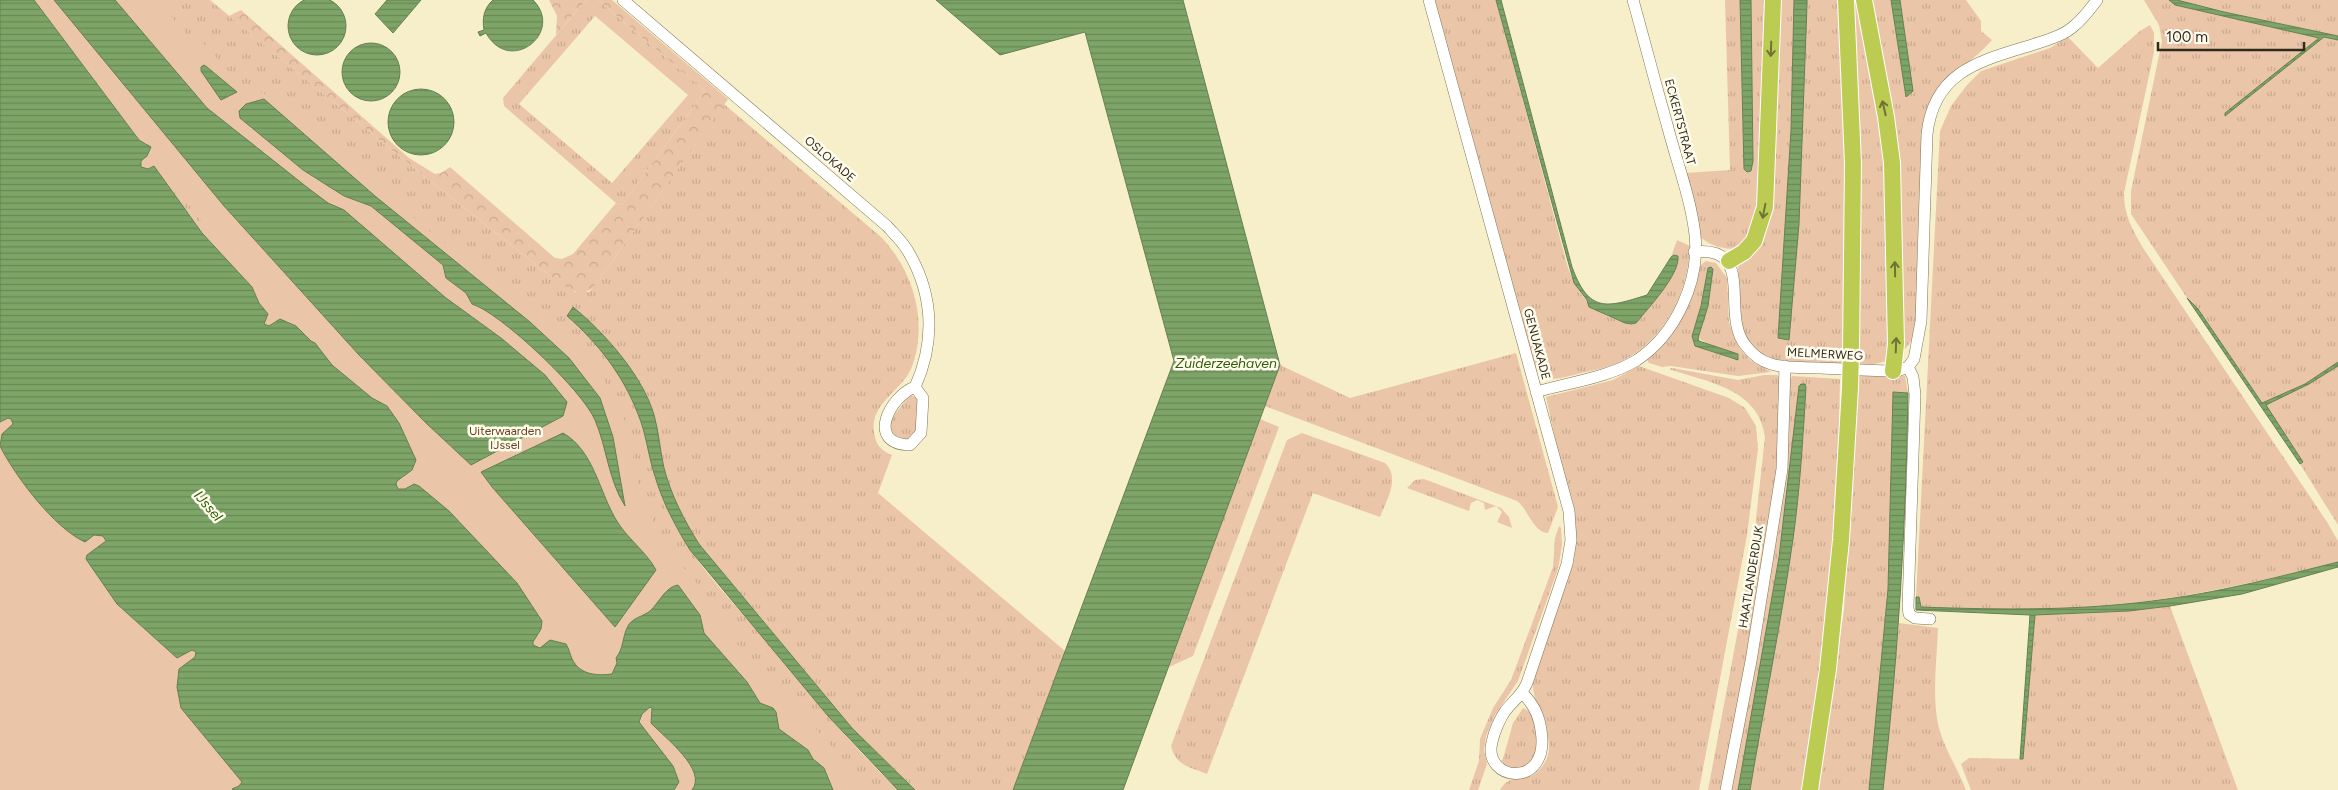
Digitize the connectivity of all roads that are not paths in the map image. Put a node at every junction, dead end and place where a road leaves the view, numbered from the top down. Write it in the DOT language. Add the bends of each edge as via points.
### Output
graph roads {
  1 [pos="623,0"];
  2 [pos="1429,0"];
  3 [pos="1633,0"];
  4 [pos="1773,0"];
  5 [pos="1846,0"];
  6 [pos="1864,0"];
  7 [pos="2097,0"];
  8 [pos="1694,252"];
  9 [pos="1729,261"];
  10 [pos="1785,366"];
  11 [pos="1901,369"];
  12 [pos="915,387"];
  13 [pos="1536,392"];
  14 [pos="1930,620"];
  15 [pos="1522,693"];
  16 [pos="1726,790"];
  17 [pos="1810,790"];
  1 -- 12 [label="street, OSLOKADE" via="887,226 909,252 930,311 923,369"];
  2 -- 13 [label="street, GENUAKADE"];
  3 -- 8 [label="street, ECKERTSTRAAT" via="1688,203 1695,235"];
  4 -- 9 [label="highway, one-way" via="1765,207 1754,241"];
  5 -- 17 [label="highway, bridge" via="1853,184 1850,388 1841,540 1828,669"];
  11 -- 6 [label="highway, one-way" via="1896,344 1892,163"];
  7 -- 11 [label="street" via="2074,26 2052,39 1978,62 1955,78 1936,100 1928,134 1921,321 1914,359"];
  8 -- 9 [label="street" via="1712,251"];
  8 -- 13 [label="street" via="1691,279 1678,315 1651,349 1620,369"];
  9 -- 10 [label="street, MELMERWEG" via="1734,277 1735,323 1742,340 1761,360"];
  10 -- 11 [label="street, MELMERWEG"];
  10 -- 16 [label="street, HAATLANDERDIJK" via="1782,469"];
  11 -- 14 [label="street" via="1913,377 1915,395 1908,607 1909,614 1915,618"];
  12 -- 12 [label="street, OSLOKADE" via="904,391 884,420 884,431 891,441 899,444 910,445 921,433 923,398"];
  13 -- 15 [label="street, GENUAKADE" via="1569,511 1571,540 1567,564"];
  15 -- 15 [label="street, GENUAKADE" via="1503,714 1490,747 1494,763 1502,770 1520,774 1534,768 1542,754 1540,723 1533,705"];
}
